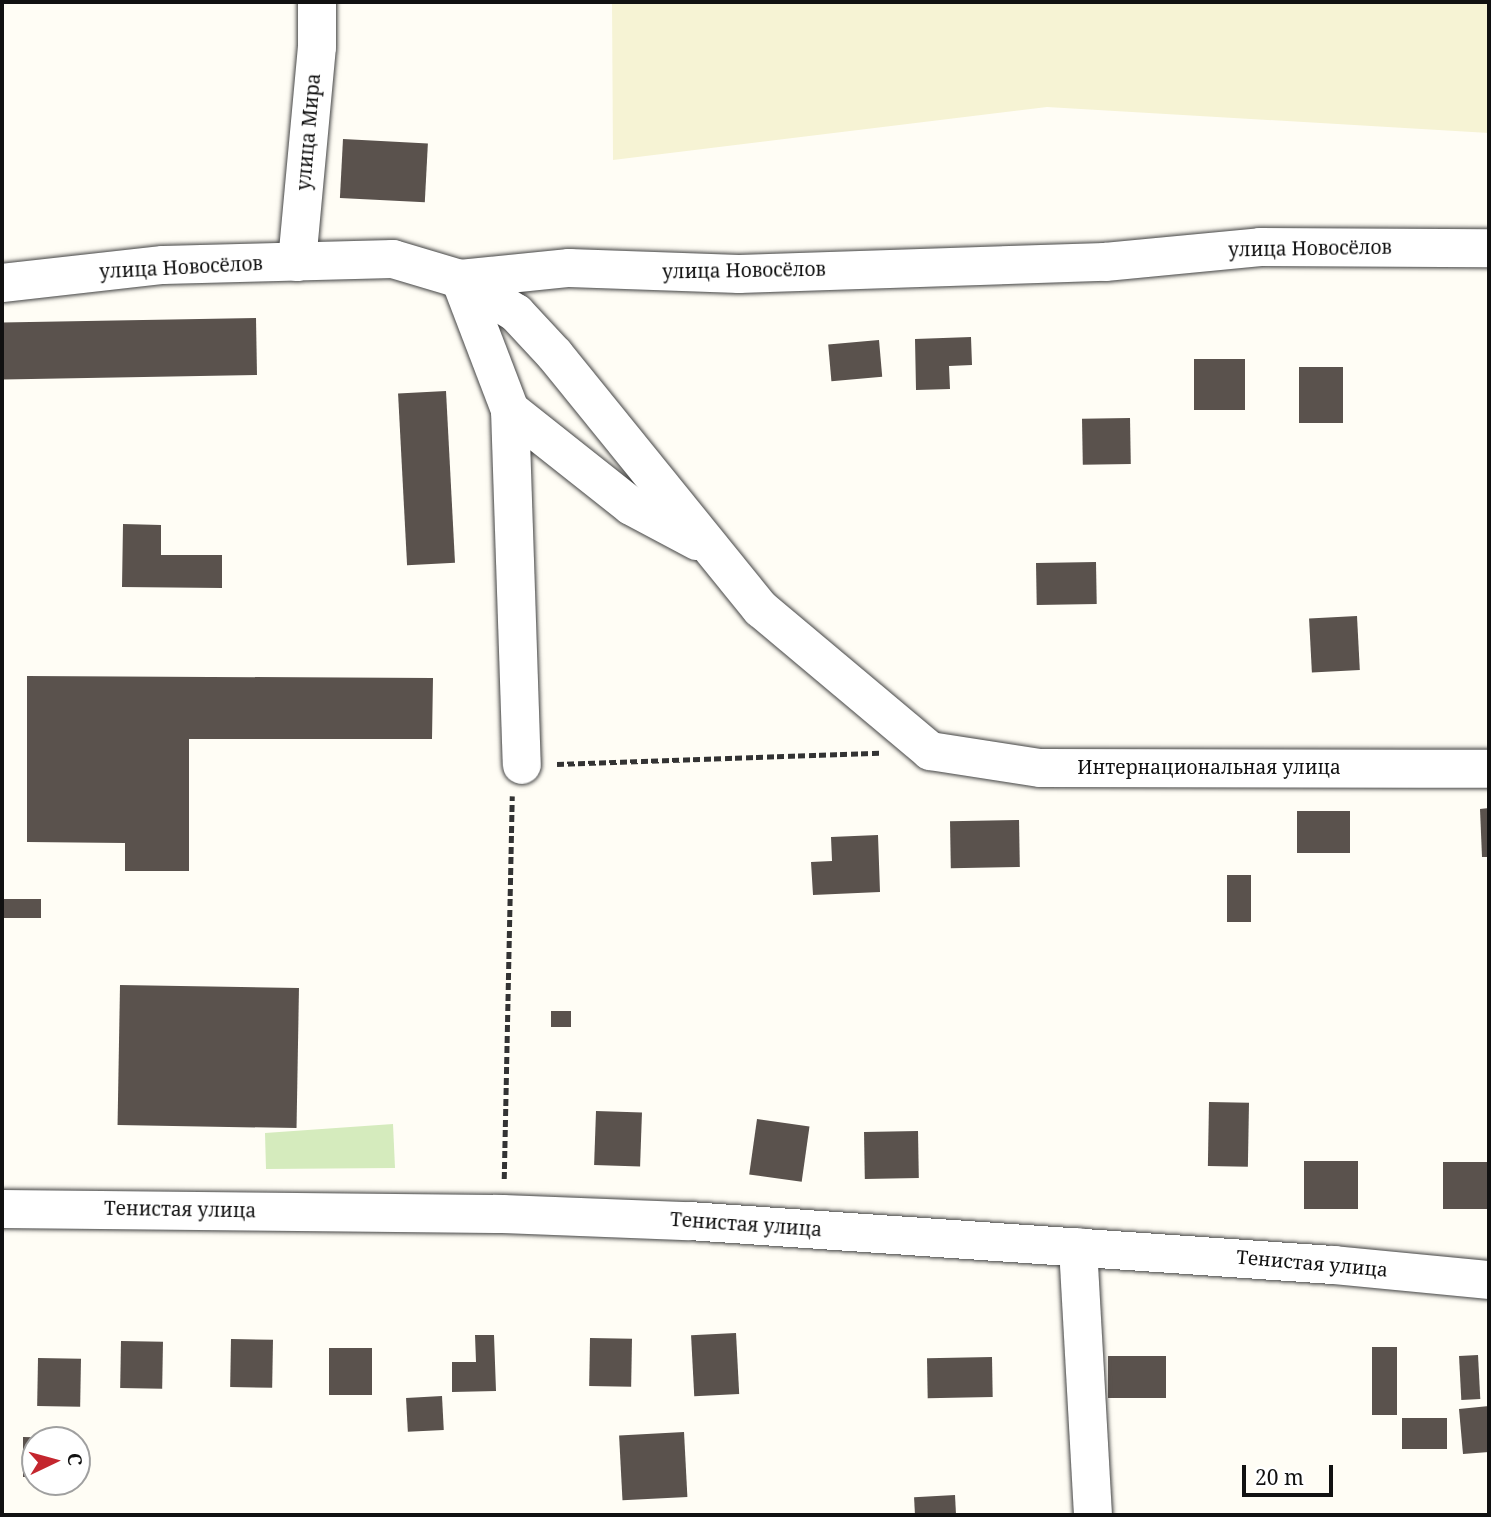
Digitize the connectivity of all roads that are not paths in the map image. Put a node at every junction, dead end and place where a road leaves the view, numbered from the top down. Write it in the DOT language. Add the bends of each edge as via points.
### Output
graph roads {
  1 [pos="317,2"];
  2 [pos="1489,248"];
  3 [pos="297,262"];
  4 [pos="460,279"];
  5 [pos="2,283"];
  6 [pos="510,410"];
  7 [pos="712,549"];
  8 [pos="522,765"];
  9 [pos="1489,769"];
  10 [pos="2,1209"];
  11 [pos="1078,1247"];
  12 [pos="1489,1280"];
  13 [pos="1093,1515"];
  1 -- 3 [label="street, улица Мира"];
  2 -- 4 [label="street, улица Новосёлов" via="1260,247 1105,262 740,274 569,268"];
  3 -- 4 [label="street, улица Новосёлов" via="393,259"];
  3 -- 5 [label="street, улица Новосёлов" via="163,265"];
  4 -- 6 [label="street"];
  4 -- 7 [label="street" via="516,313"];
  6 -- 7 [label="street" via="631,506"];
  6 -- 8 [label="street"];
  7 -- 9 [label="street, Интернациональная улица" via="761,609 930,751 1040,768"];
  10 -- 11 [label="street, Тенистая улица" via="503,1214"];
  11 -- 12 [label="street, Тенистая улица"];
  11 -- 13 [label="street"];
}
